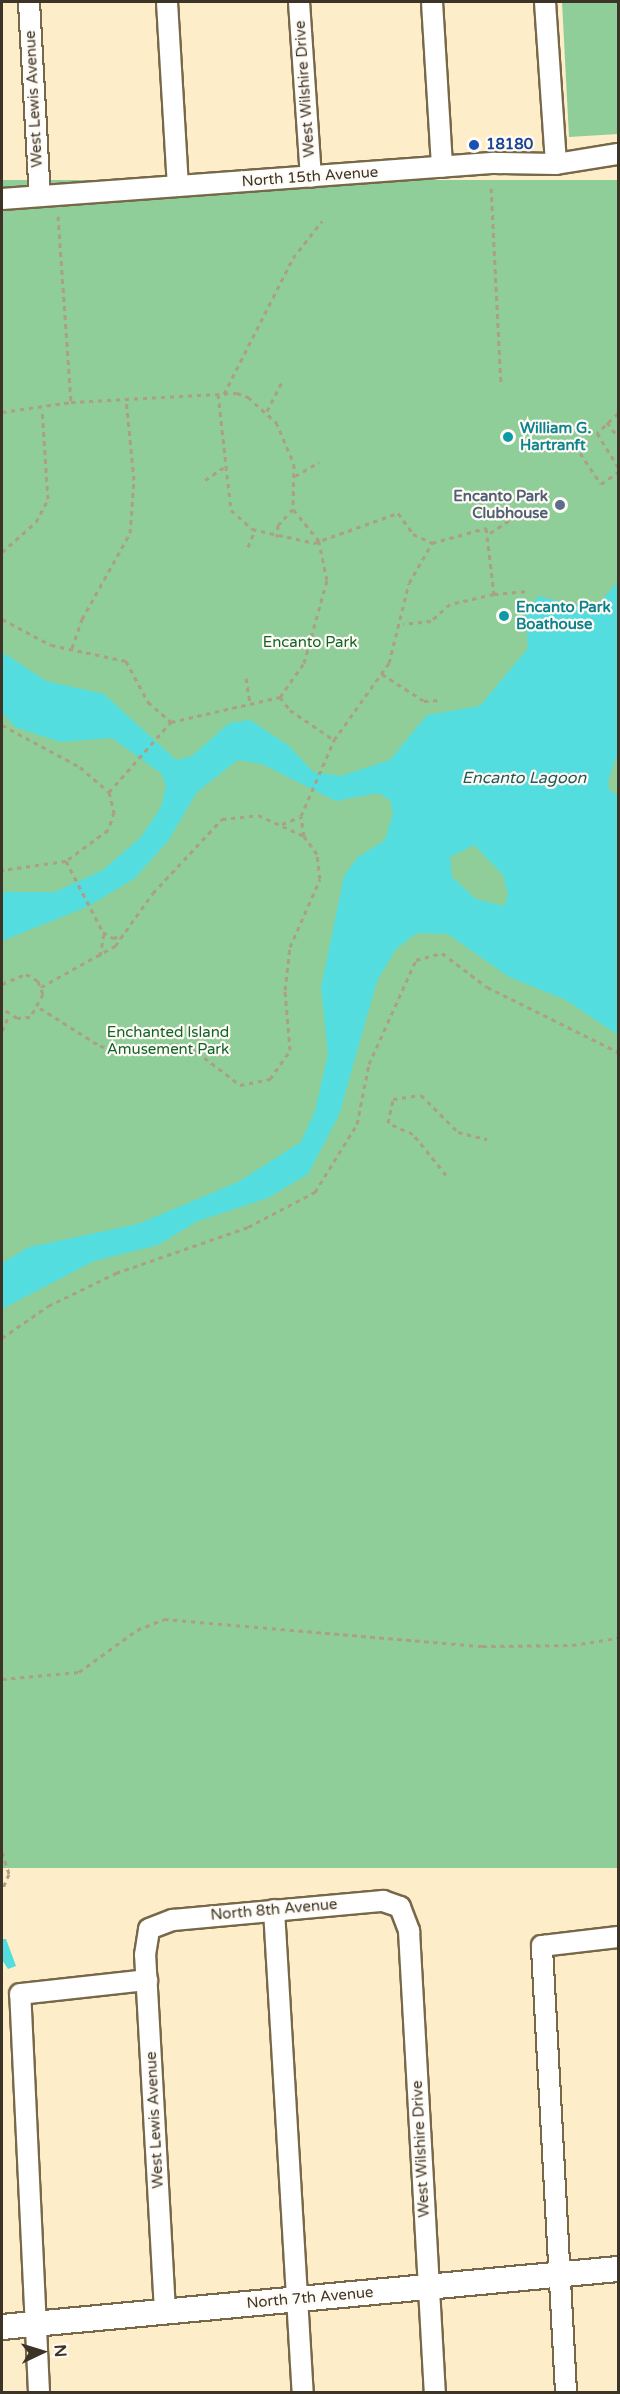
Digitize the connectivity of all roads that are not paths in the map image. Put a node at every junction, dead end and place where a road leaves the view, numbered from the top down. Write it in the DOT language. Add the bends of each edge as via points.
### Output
graph roads {
  1 [pos="29,2"];
  2 [pos="167,2"];
  3 [pos="300,2"];
  4 [pos="432,2"];
  5 [pos="544,2"];
  6 [pos="618,154"];
  7 [pos="556,164"];
  8 [pos="442,167"];
  9 [pos="311,177"];
  10 [pos="178,186"];
  11 [pos="40,196"];
  12 [pos="2,199"];
  13 [pos="400,1907"];
  14 [pos="274,1910"];
  15 [pos="148,1929"];
  16 [pos="618,1937"];
  17 [pos="147,1980"];
  18 [pos="618,2269"];
  19 [pos="559,2275"];
  20 [pos="429,2287"];
  21 [pos="298,2299"];
  22 [pos="165,2311"];
  23 [pos="35,2324"];
  24 [pos="2,2327"];
  25 [pos="39,2392"];
  26 [pos="303,2392"];
  27 [pos="435,2392"];
  28 [pos="566,2392"];
  1 -- 11 [label="street, West Lewis Avenue"];
  2 -- 10 [label="street"];
  3 -- 9 [label="street, West Wilshire Drive"];
  4 -- 8 [label="street"];
  5 -- 7 [label="street"];
  6 -- 7 [label="street, North 15th Avenue"];
  7 -- 8 [label="street, North 15th Avenue"];
  8 -- 9 [label="street, North 15th Avenue"];
  9 -- 10 [label="street, North 15th Avenue"];
  10 -- 11 [label="street, North 15th Avenue"];
  11 -- 12 [label="street, North 15th Avenue"];
  13 -- 14 [label="street, North 8th Avenue" via="384,1901"];
  13 -- 20 [label="street, West Wilshire Drive" via="409,1931"];
  14 -- 15 [label="street, North 8th Avenue" via="173,1920"];
  14 -- 21 [label="street"];
  15 -- 17 [label="street, West Lewis Avenue"];
  16 -- 19 [label="street" via="542,1946"];
  17 -- 22 [label="street, West Lewis Avenue"];
  17 -- 23 [label="street" via="20,1994"];
  18 -- 19 [label="main road, North 7th Avenue"];
  19 -- 20 [label="main road, North 7th Avenue"];
  19 -- 28 [label="street"];
  20 -- 21 [label="main road, North 7th Avenue"];
  20 -- 27 [label="street, West Wilshire Drive"];
  21 -- 22 [label="main road, North 7th Avenue"];
  21 -- 26 [label="street"];
  22 -- 23 [label="main road, North 7th Avenue"];
  23 -- 24 [label="main road, North 7th Avenue"];
  23 -- 25 [label="street"];
}
